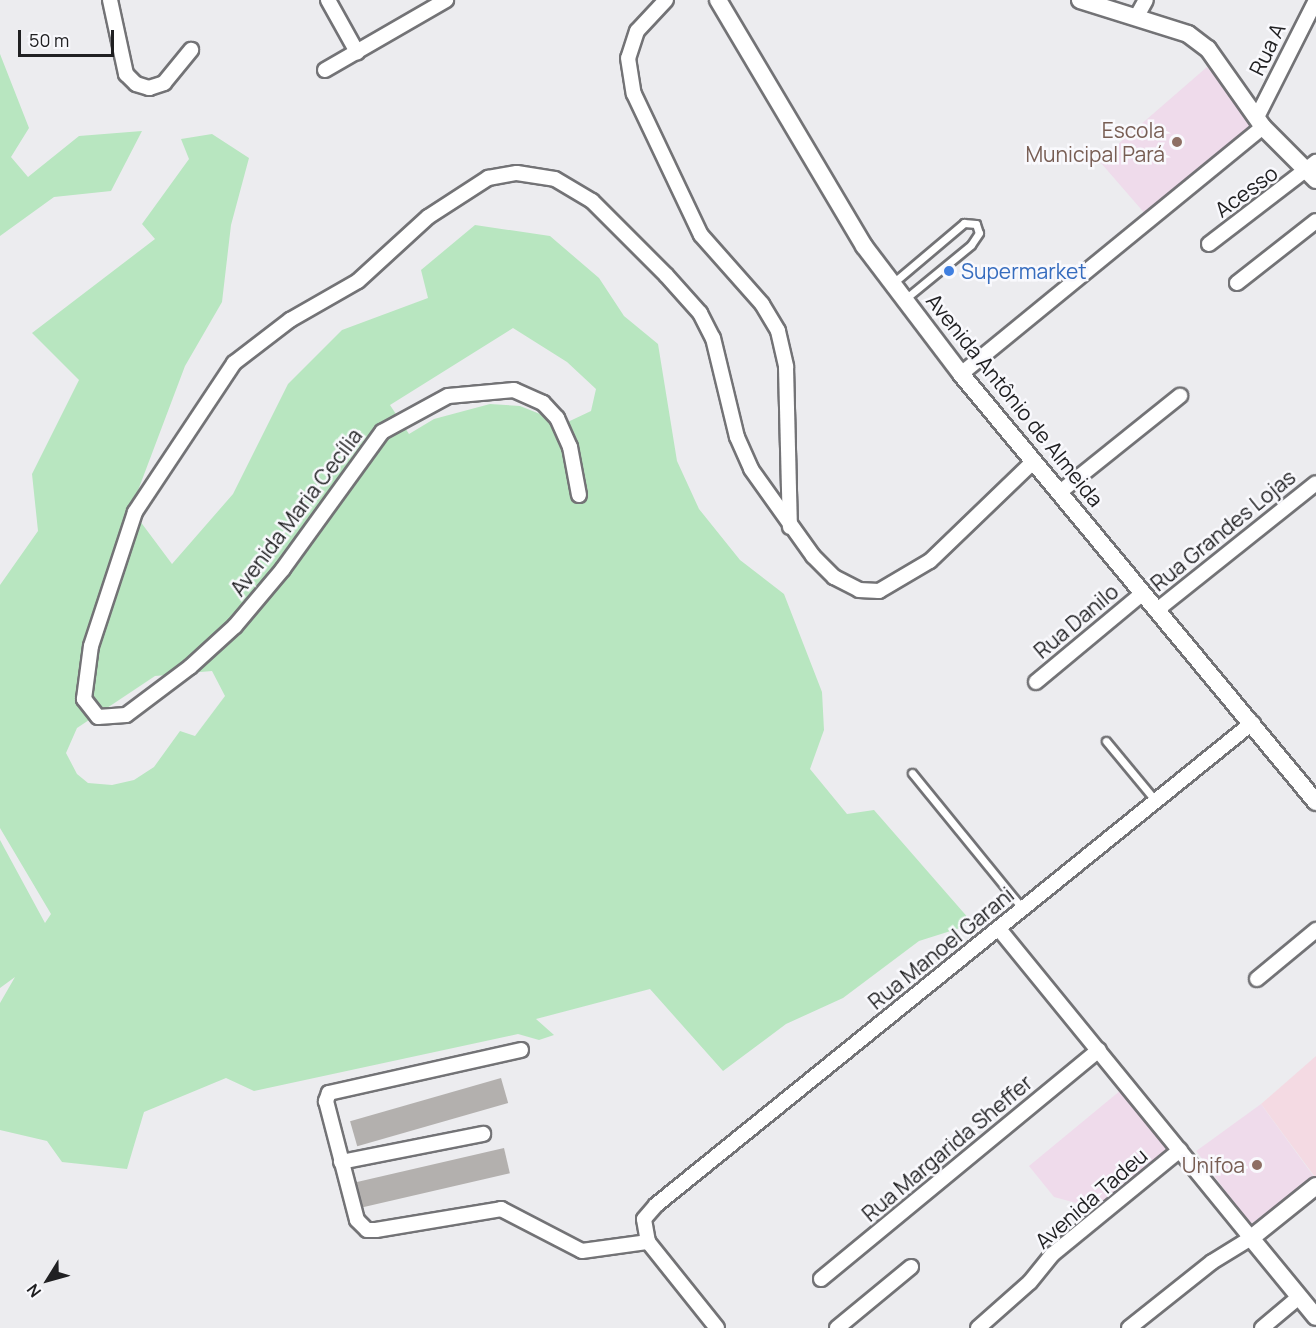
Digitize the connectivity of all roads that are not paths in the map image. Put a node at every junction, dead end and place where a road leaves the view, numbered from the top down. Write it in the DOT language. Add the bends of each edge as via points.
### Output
graph roads {
  1 [pos="110,0"];
  2 [pos="328,0"];
  3 [pos="446,0"];
  4 [pos="666,0"];
  5 [pos="718,0"];
  6 [pos="1080,0"];
  7 [pos="1146,0"];
  8 [pos="1316,0"];
  9 [pos="1137,16"];
  10 [pos="191,50"];
  11 [pos="357,52"];
  12 [pos="325,70"];
  13 [pos="1260,122"];
  14 [pos="1313,171"];
  15 [pos="1316,221"];
  16 [pos="1209,244"];
  17 [pos="1237,283"];
  18 [pos="893,284"];
  19 [pos="905,299"];
  20 [pos="961,374"];
  21 [pos="1180,396"];
  22 [pos="1034,461"];
  23 [pos="1316,483"];
  24 [pos="1059,492"];
  25 [pos="579,495"];
  26 [pos="790,528"];
  27 [pos="1143,592"];
  28 [pos="1157,610"];
  29 [pos="1036,682"];
  30 [pos="1252,723"];
  31 [pos="1106,741"];
  32 [pos="912,773"];
  33 [pos="1155,800"];
  34 [pos="1316,802"];
  35 [pos="1023,909"];
  36 [pos="999,929"];
  37 [pos="1316,930"];
  38 [pos="1257,979"];
  39 [pos="521,1050"];
  40 [pos="1099,1050"];
  41 [pos="483,1134"];
  42 [pos="1180,1150"];
  43 [pos="341,1162"];
  44 [pos="1316,1186"];
  45 [pos="1251,1238"];
  46 [pos="648,1242"];
  47 [pos="911,1267"];
  48 [pos="821,1279"];
  49 [pos="1299,1297"];
  50 [pos="1316,1317"];
  51 [pos="713,1326"];
  52 [pos="837,1328"];
  53 [pos="978,1328"];
  54 [pos="1129,1328"];
  55 [pos="1262,1328"];
  1 -- 10 [label="street" via="126,74 136,84 150,88 164,83"];
  2 -- 11 [label="street"];
  3 -- 11 [label="street"];
  4 -- 26 [label="street" via="637,31 628,58 634,94 701,235 762,304 778,331 786,367"];
  5 -- 18 [label="street, Avenida Antônio de Almeida" via="823,183"];
  6 -- 9 [label="street"];
  7 -- 9 [label="street"];
  8 -- 13 [label="street, Rua A"];
  9 -- 13 [label="street" via="1188,34 1208,49"];
  11 -- 12 [label="street"];
  13 -- 14 [label="street"];
  13 -- 20 [label="street"];
  14 -- 16 [label="street, Acesso"];
  15 -- 17 [label="street"];
  18 -- 19 [label="street, Avenida Antônio de Almeida"];
  18 -- 19 [label="lane" via="964,223 976,224 979,233 971,245"];
  19 -- 20 [label="street, Avenida Antônio de Almeida"];
  20 -- 22 [label="street, Avenida Antônio de Almeida"];
  21 -- 24 [label="street"];
  22 -- 24 [label="street, Avenida Antônio de Almeida"];
  22 -- 26 [label="street, Avenida Maria Cecília" via="930,561 879,591 858,590 834,577"];
  23 -- 28 [label="street, Rua Grandes Lojas"];
  24 -- 27 [label="street, Avenida Antônio de Almeida"];
  25 -- 26 [label="street, Avenida Maria Cecília" via="570,447 557,418 543,403 514,390 448,396 382,432 283,569 235,626 190,667 126,715 98,717 84,699 91,646 135,512 234,363 290,320 358,281 429,217 488,178 517,173 555,179 592,201 700,313 713,338 737,437 751,469"];
  27 -- 28 [label="street, Avenida Antônio de Almeida"];
  27 -- 29 [label="street, Rua Danilo"];
  28 -- 30 [label="street, Avenida Antônio de Almeida"];
  30 -- 33 [label="street, Rua Manoel Garani"];
  30 -- 34 [label="street, Avenida Antônio de Almeida"];
  31 -- 33 [label="lane"];
  32 -- 35 [label="lane"];
  33 -- 35 [label="street, Rua Manoel Garani"];
  35 -- 36 [label="street, Rua Manoel Garani"];
  36 -- 40 [label="street"];
  36 -- 46 [label="street, Rua Manoel Garani" via="656,1205 645,1219"];
  37 -- 38 [label="street"];
  39 -- 43 [label="street" via="332,1091 326,1101"];
  40 -- 42 [label="street"];
  40 -- 48 [label="street, Rua Margarida Sheffer"];
  41 -- 43 [label="street"];
  42 -- 45 [label="street"];
  42 -- 53 [label="street, Avenida Tadeu" via="1053,1254 1030,1282"];
  43 -- 46 [label="street" via="354,1215 367,1230 501,1209 582,1251"];
  44 -- 45 [label="street"];
  45 -- 49 [label="street"];
  45 -- 54 [label="street" via="1212,1262"];
  46 -- 51 [label="street"];
  47 -- 52 [label="street"];
  49 -- 50 [label="street"];
  49 -- 55 [label="street"];
}
